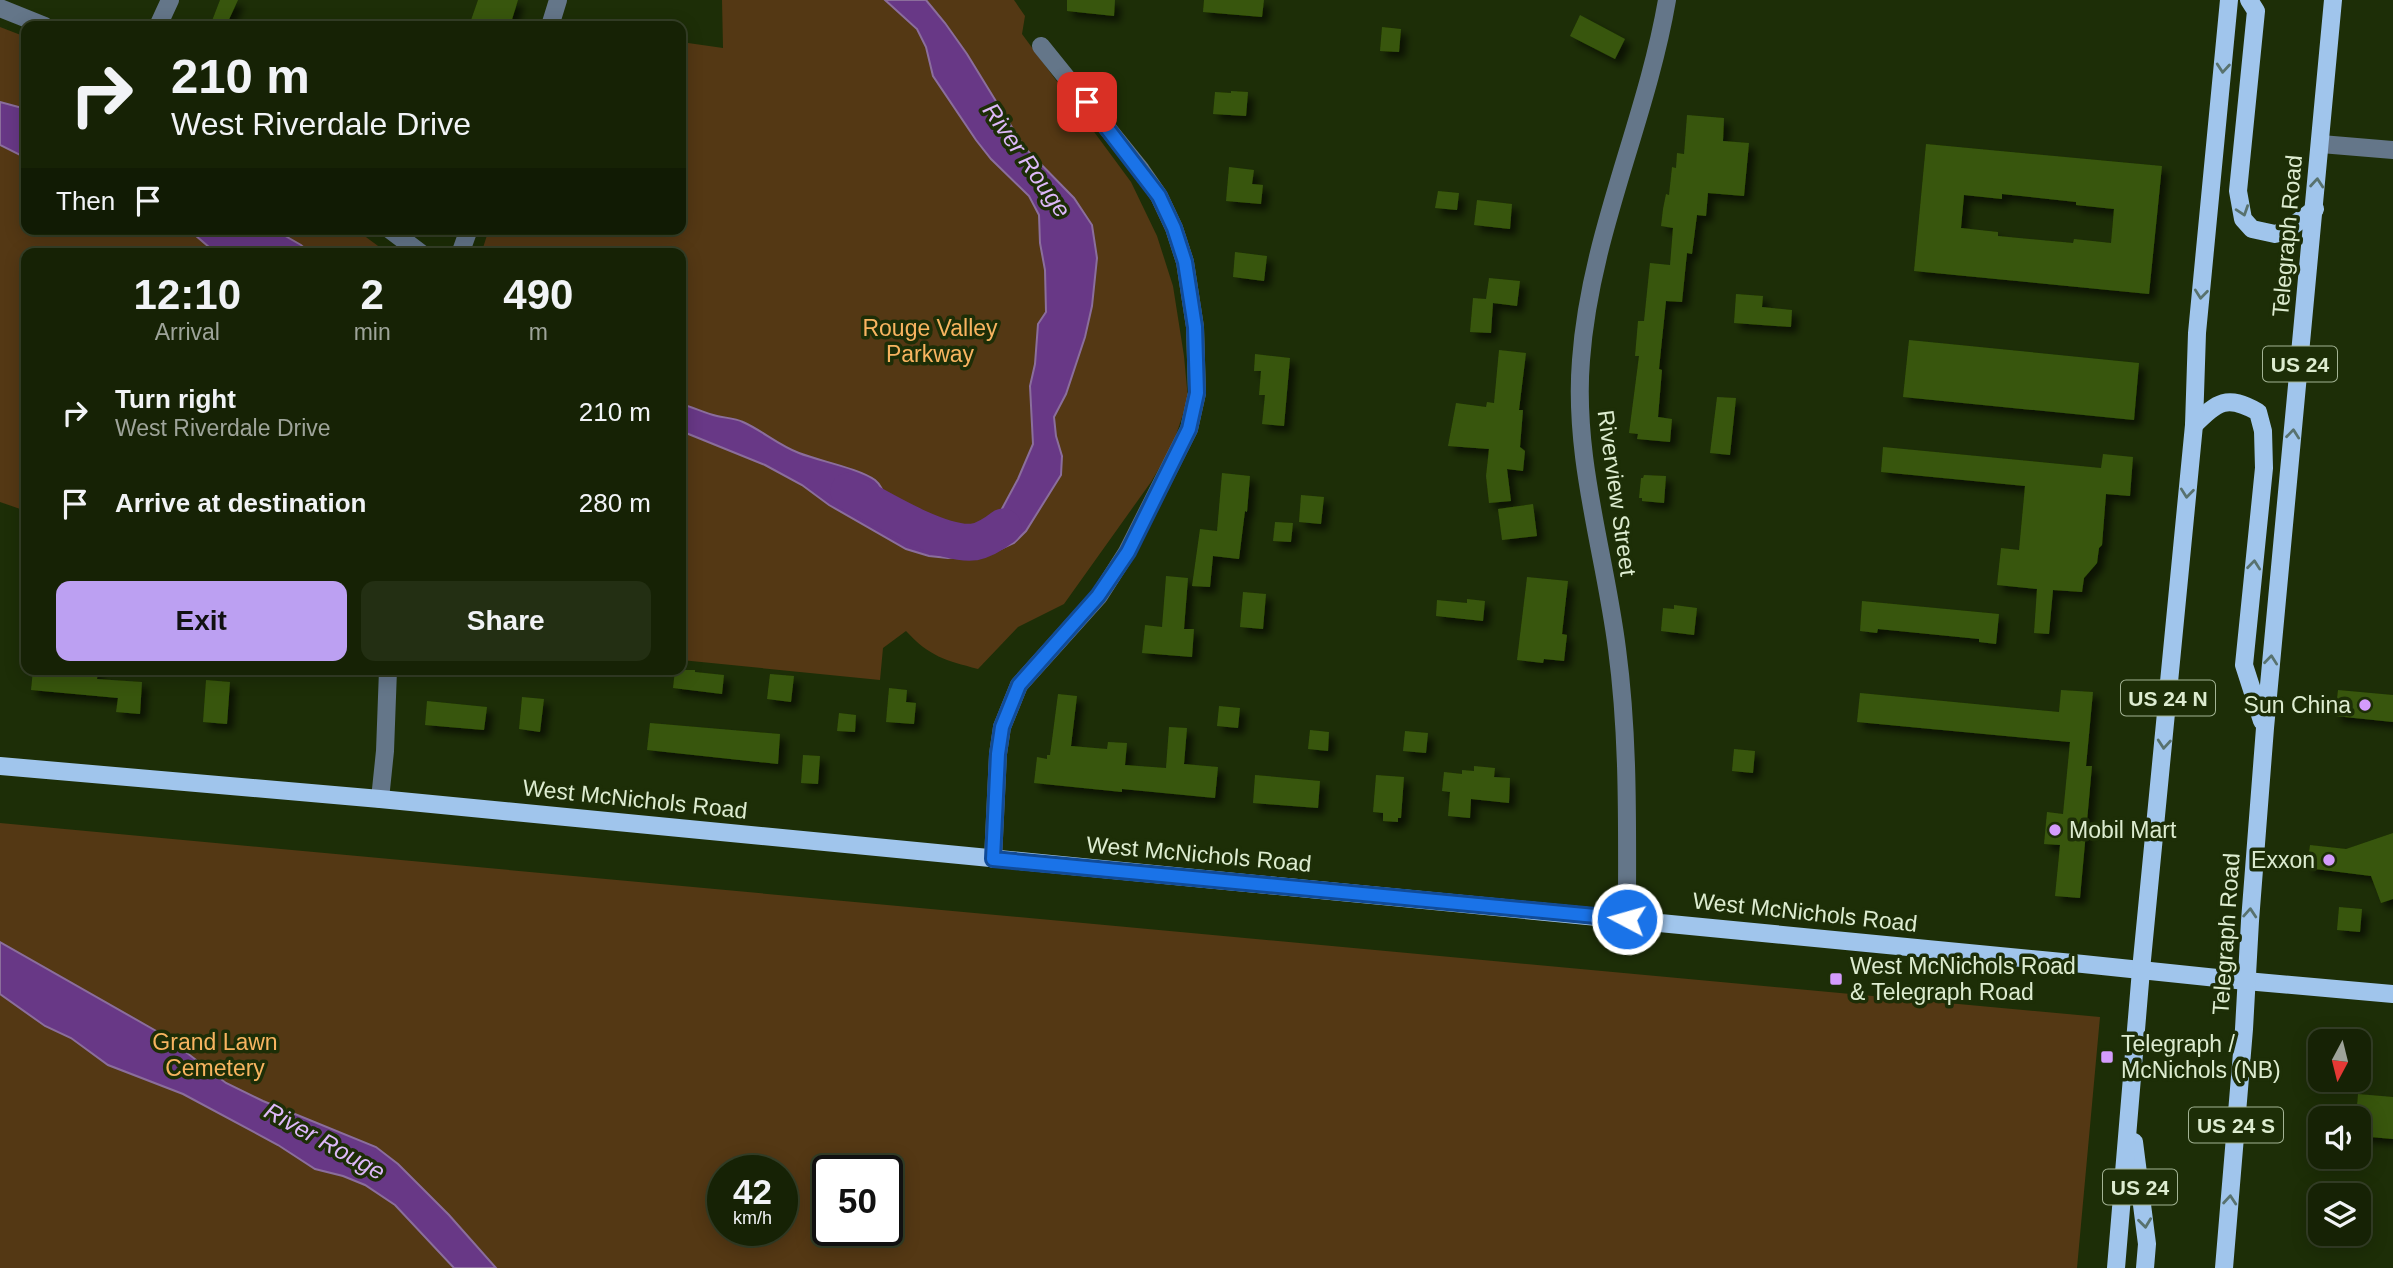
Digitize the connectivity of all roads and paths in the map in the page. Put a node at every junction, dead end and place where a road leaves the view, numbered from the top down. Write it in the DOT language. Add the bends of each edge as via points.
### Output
graph roads {
  1 [pos="170,0"];
  2 [pos="558,0"];
  3 [pos="1667,0"];
  4 [pos="2230,0"];
  5 [pos="2249,0"];
  6 [pos="2333,0"];
  7 [pos="0,8"];
  8 [pos="32,21"];
  9 [pos="160,21"];
  10 [pos="552,21"];
  11 [pos="1041,46"];
  12 [pos="2321,144"];
  13 [pos="2393,150"];
  14 [pos="2315,209"];
  15 [pos="397,235"];
  16 [pos="414,248"];
  17 [pos="2194,425"];
  18 [pos="388,675"];
  19 [pos="2265,728"];
  20 [pos="0,766"];
  21 [pos="380,799"];
  22 [pos="993,859"];
  23 [pos="1627,919"];
  24 [pos="2141,970"];
  25 [pos="2246,981"];
  26 [pos="2393,994"];
  27 [pos="2130,1107"];
  28 [pos="2116,1268"];
  29 [pos="2145,1268"];
  30 [pos="2224,1268"];
  1 -- 9 [label="street"];
  2 -- 10 [label="street"];
  3 -- 23 [label="street, Riverview Street" via="1660,43 1602,236 1581,359 1579,398 1584,462 1625,718"];
  4 -- 17 [label="main road, one-way" via="2197,333"];
  5 -- 14 [label="main road, one-way" via="2256,11 2238,191 2243,219 2252,229 2275,234"];
  6 -- 12 [label="main road, Telegraph Road / US 24"];
  7 -- 8 [label="street"];
  11 -- 22 [label="street" via="1141,170 1169,217 1185,262 1195,327 1197,393 1189,429 1128,552 1098,596 1019,685 1011,702 998,754"];
  12 -- 13 [label="street"];
  14 -- 12 [label="main road, Telegraph Road / US 24, one-way"];
  19 -- 14 [label="main road, Telegraph Road / US 24, one-way"];
  15 -- 16 [label="street"];
  19 -- 17 [label="main road, Telegraph Road / US 24, one-way" via="2245,665 2264,468 2263,431 2258,412 2231,402 2216,404"];
  17 -- 24 [label="main road, US 24 N, one-way"];
  18 -- 21 [label="street"];
  25 -- 19 [label="main road, Telegraph Road / US 24 S, one-way"];
  20 -- 21 [label="main road, West McNichols Road"];
  21 -- 22 [label="main road, West McNichols Road"];
  22 -- 23 [label="main road, West McNichols Road"];
  23 -- 24 [label="main road, West McNichols Road"];
  24 -- 25 [label="main road, West McNichols Road"];
  24 -- 27 [label="main road, US 24 N"];
  25 -- 26 [label="main road, West McNichols Road"];
  30 -- 25 [label="main road, Telegraph Road / US 24 S, one-way"];
  27 -- 28 [label="main road, US 24"];
  27 -- 29 [label="main road, US 24, one-way" via="2147,1244"];
}
